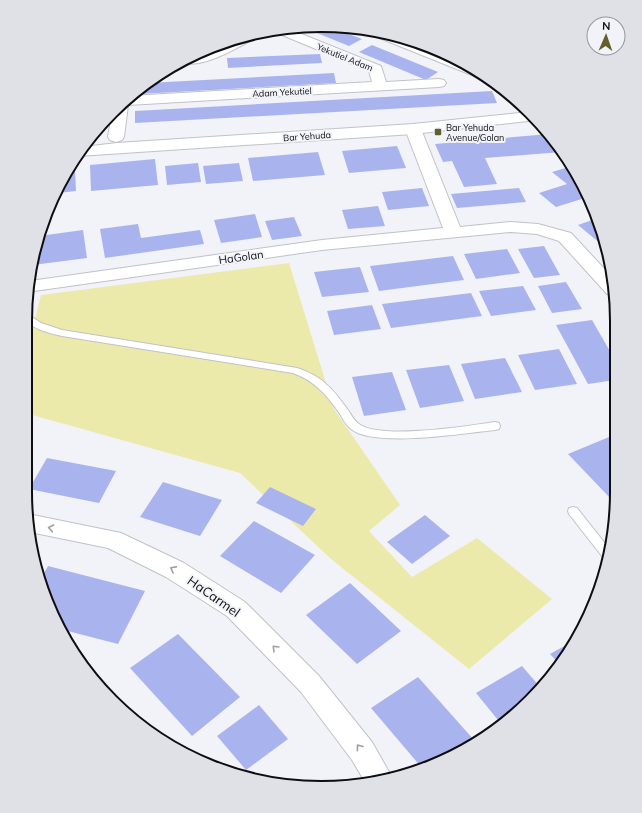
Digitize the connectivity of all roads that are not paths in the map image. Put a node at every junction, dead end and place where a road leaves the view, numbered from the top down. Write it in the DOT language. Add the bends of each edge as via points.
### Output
graph roads {
  1 [pos="288,34"];
  2 [pos="392,41"];
  3 [pos="217,51"];
  4 [pos="201,58"];
  5 [pos="466,71"];
  6 [pos="439,83"];
  7 [pos="380,86"];
  8 [pos="135,100"];
  9 [pos="518,110"];
  10 [pos="119,115"];
  11 [pos="525,117"];
  12 [pos="413,129"];
  13 [pos="116,137"];
  14 [pos="97,139"];
  15 [pos="87,151"];
  16 [pos="454,233"];
  17 [pos="608,284"];
  18 [pos="34,286"];
  19 [pos="32,322"];
  20 [pos="495,426"];
  21 [pos="573,511"];
  22 [pos="34,525"];
  23 [pos="604,550"];
  24 [pos="376,775"];
  1 -- 7 [label="street, Yekutiel Adam" via="376,69"];
  2 -- 5 [label="lane"];
  3 -- 4 [label="street"];
  6 -- 7 [label="street, Adam Yekutiel"];
  7 -- 8 [label="street, Adam Yekutiel"];
  9 -- 13 [label="street, Bar Yehuda" via="415,119"];
  10 -- 13 [label="street"];
  11 -- 12 [label="street, Bar Yehuda"];
  12 -- 15 [label="street, Bar Yehuda"];
  12 -- 16 [label="street"];
  13 -- 14 [label="street, Bar Yehuda"];
  16 -- 17 [label="street, HaGolan" via="511,227 538,229 565,237"];
  16 -- 18 [label="street, HaGolan" via="322,245"];
  19 -- 20 [label="lane" via="62,333 307,374 321,381 353,425 361,431 408,434"];
  21 -- 23 [label="lane"];
  24 -- 22 [label="street, HaCarmel, one-way" via="362,751 310,684 236,609 175,570 113,540"];
}
